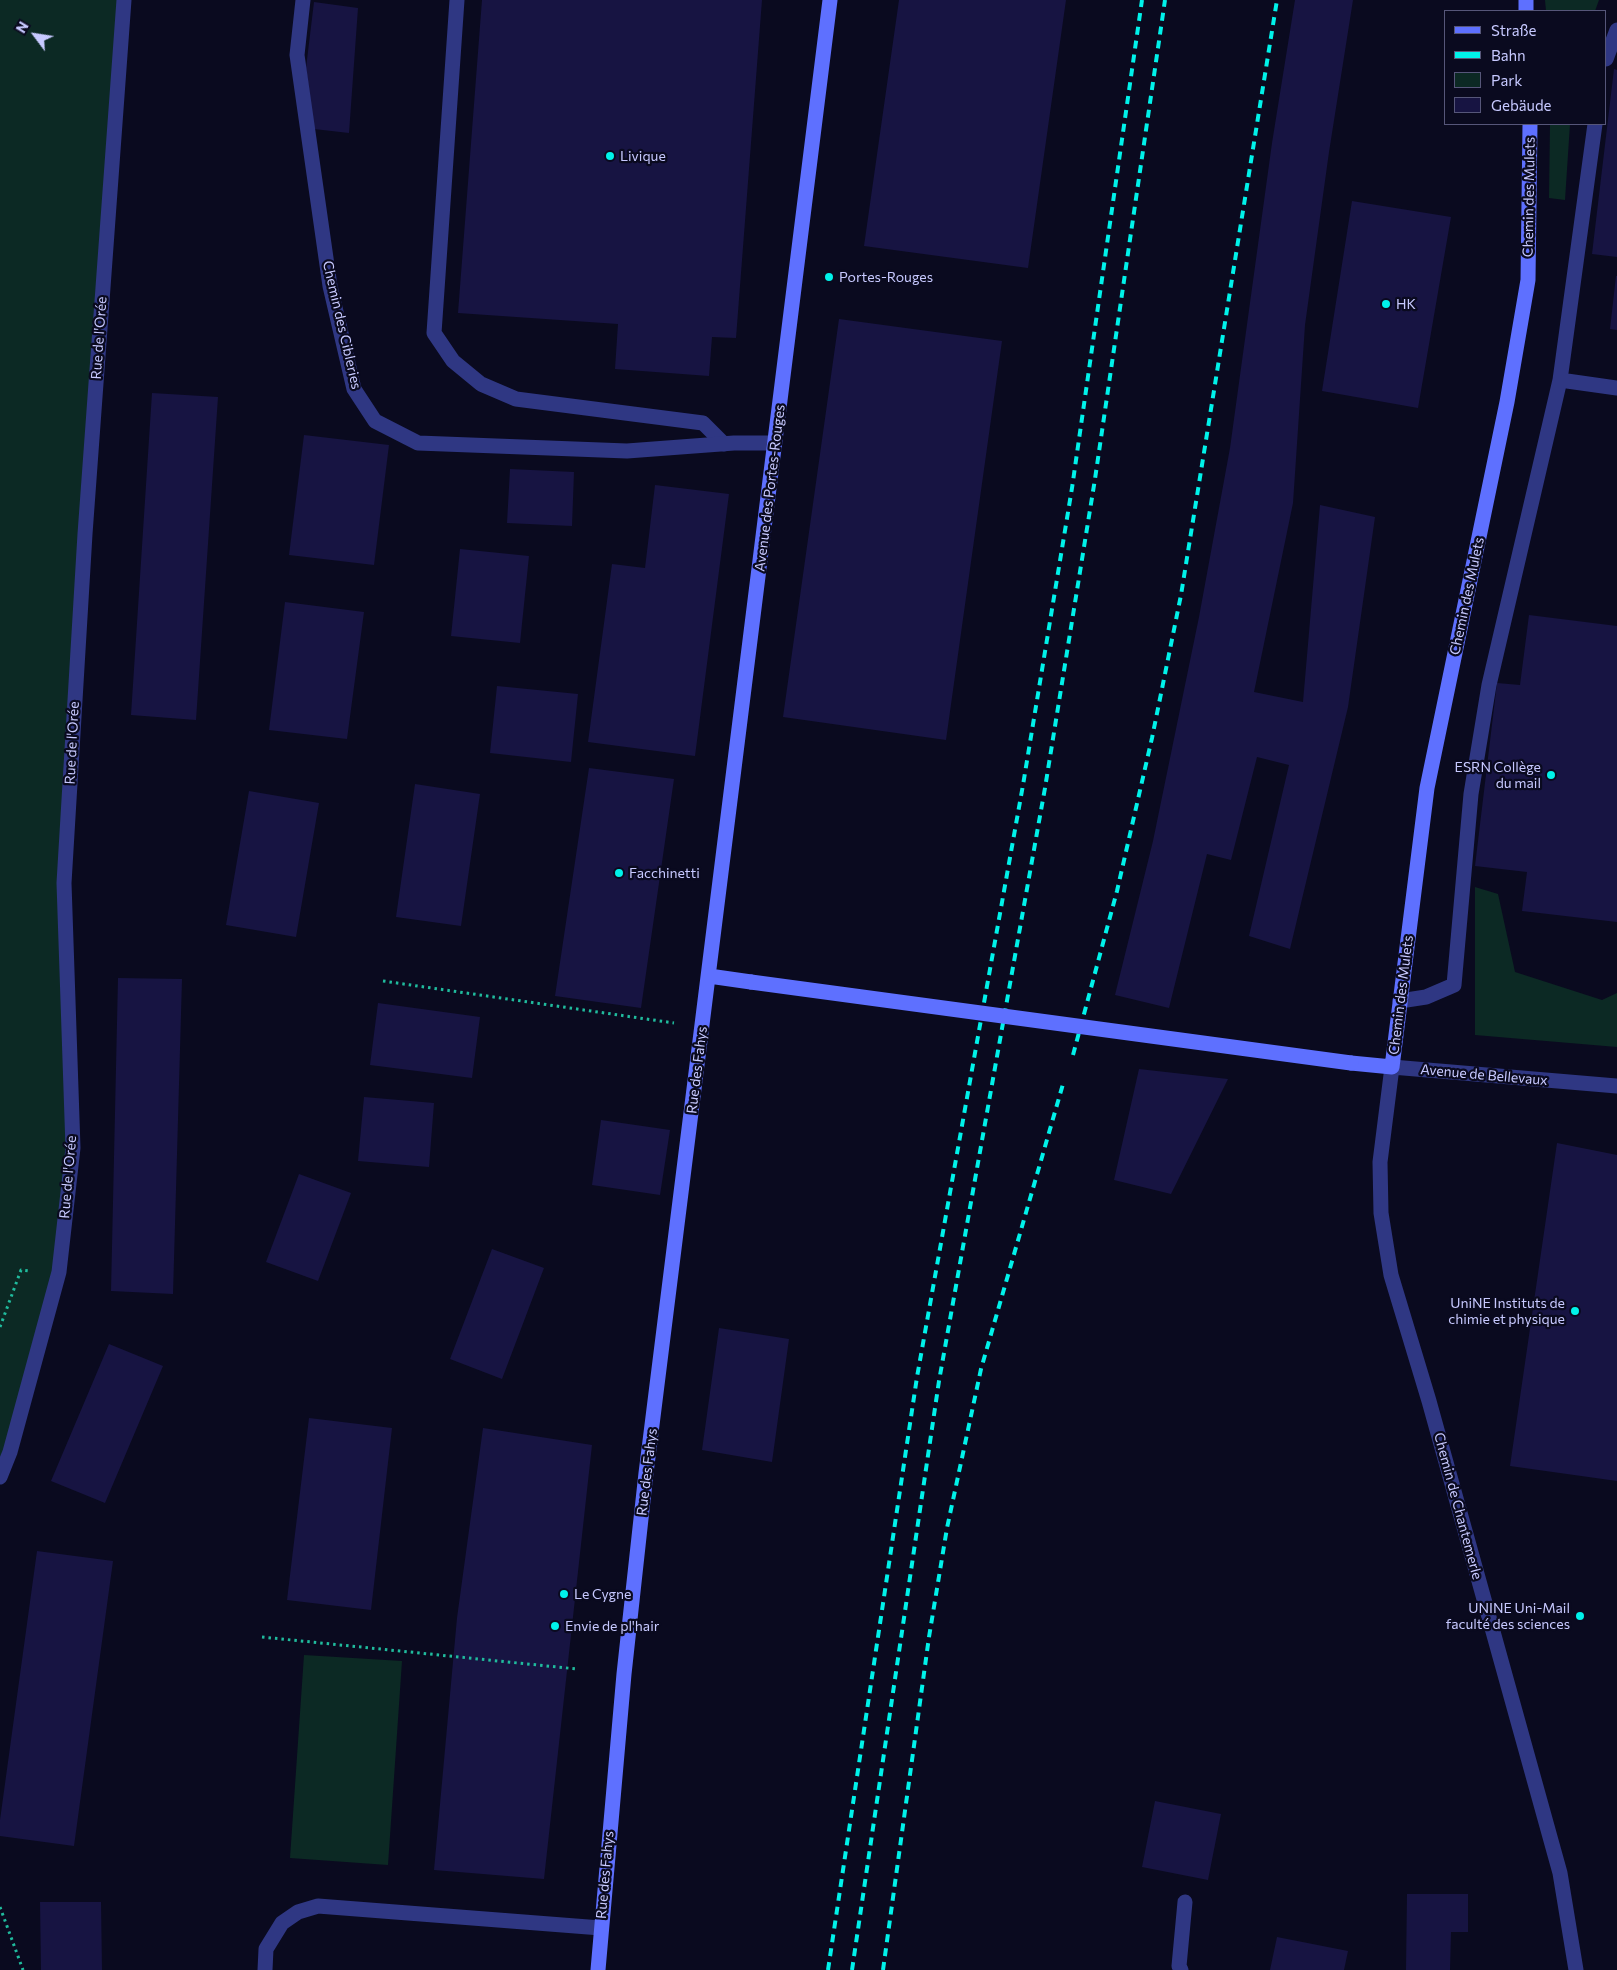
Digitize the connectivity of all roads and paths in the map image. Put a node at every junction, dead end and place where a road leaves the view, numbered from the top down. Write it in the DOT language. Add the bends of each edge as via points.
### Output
graph roads {
  1 [pos="124,0"];
  2 [pos="303,0"];
  3 [pos="456,0"];
  4 [pos="830,0"];
  5 [pos="1617,30"];
  6 [pos="1607,56"];
  7 [pos="1530,125"];
  8 [pos="1595,125"];
  9 [pos="1560,380"];
  10 [pos="1617,388"];
  11 [pos="775,443"];
  12 [pos="724,444"];
  13 [pos="709,976"];
  14 [pos="382,981"];
  15 [pos="1400,1001"];
  16 [pos="674,1023"];
  17 [pos="1392,1067"];
  18 [pos="1617,1086"];
  19 [pos="59,1272"];
  20 [pos="0,1327"];
  21 [pos="0,1477"];
  22 [pos="262,1636"];
  23 [pos="577,1669"];
  24 [pos="1185,1902"];
  25 [pos="0,1907"];
  26 [pos="601,1928"];
  27 [pos="23,1970"];
  28 [pos="265,1970"];
  29 [pos="598,1970"];
  30 [pos="1181,1970"];
  31 [pos="1576,1970"];
  1 -- 19 [label="street, Rue de l'Orée" via="64,873 73,1148"];
  2 -- 12 [label="street, Chemin des Cibleries" via="297,55 330,286 354,389 375,421 418,443 627,451"];
  3 -- 12 [label="street" via="434,333 453,361 481,384 516,399 703,423"];
  4 -- 11 [label="main road, Avenue des Portes-Rouges"];
  5 -- 6 [label="street"];
  7 -- 15 [label="main road, Chemin des Mulets" via="1528,280 1505,412 1428,788"];
  8 -- 9 [label="street"];
  9 -- 10 [label="street"];
  9 -- 15 [label="street" via="1489,685 1471,794 1454,985 1426,997"];
  11 -- 12 [label="street, Chemin des Cibleries"];
  11 -- 13 [label="main road, Avenue des Portes-Rouges"];
  13 -- 17 [label="main road, Avenue de Bellevaux, bridge"];
  13 -- 26 [label="main road, Rue des Fahys" via="645,1482"];
  14 -- 16 [label="path"];
  15 -- 17 [label="main road, Chemin des Mulets"];
  17 -- 18 [label="street, Avenue de Bellevaux"];
  17 -- 31 [label="street, Chemin de Chantemerle" via="1380,1162 1381,1213 1391,1275 1430,1401 1560,1873"];
  19 -- 20 [label="path" via="21,1270"];
  19 -- 21 [label="street, Rue de l'Orée" via="10,1452"];
  22 -- 23 [label="path"];
  24 -- 30 [label="street"];
  25 -- 27 [label="path"];
  26 -- 28 [label="street" via="318,1906 298,1912 282,1924 266,1949"];
  26 -- 29 [label="main road, Rue des Fahys"];
}
